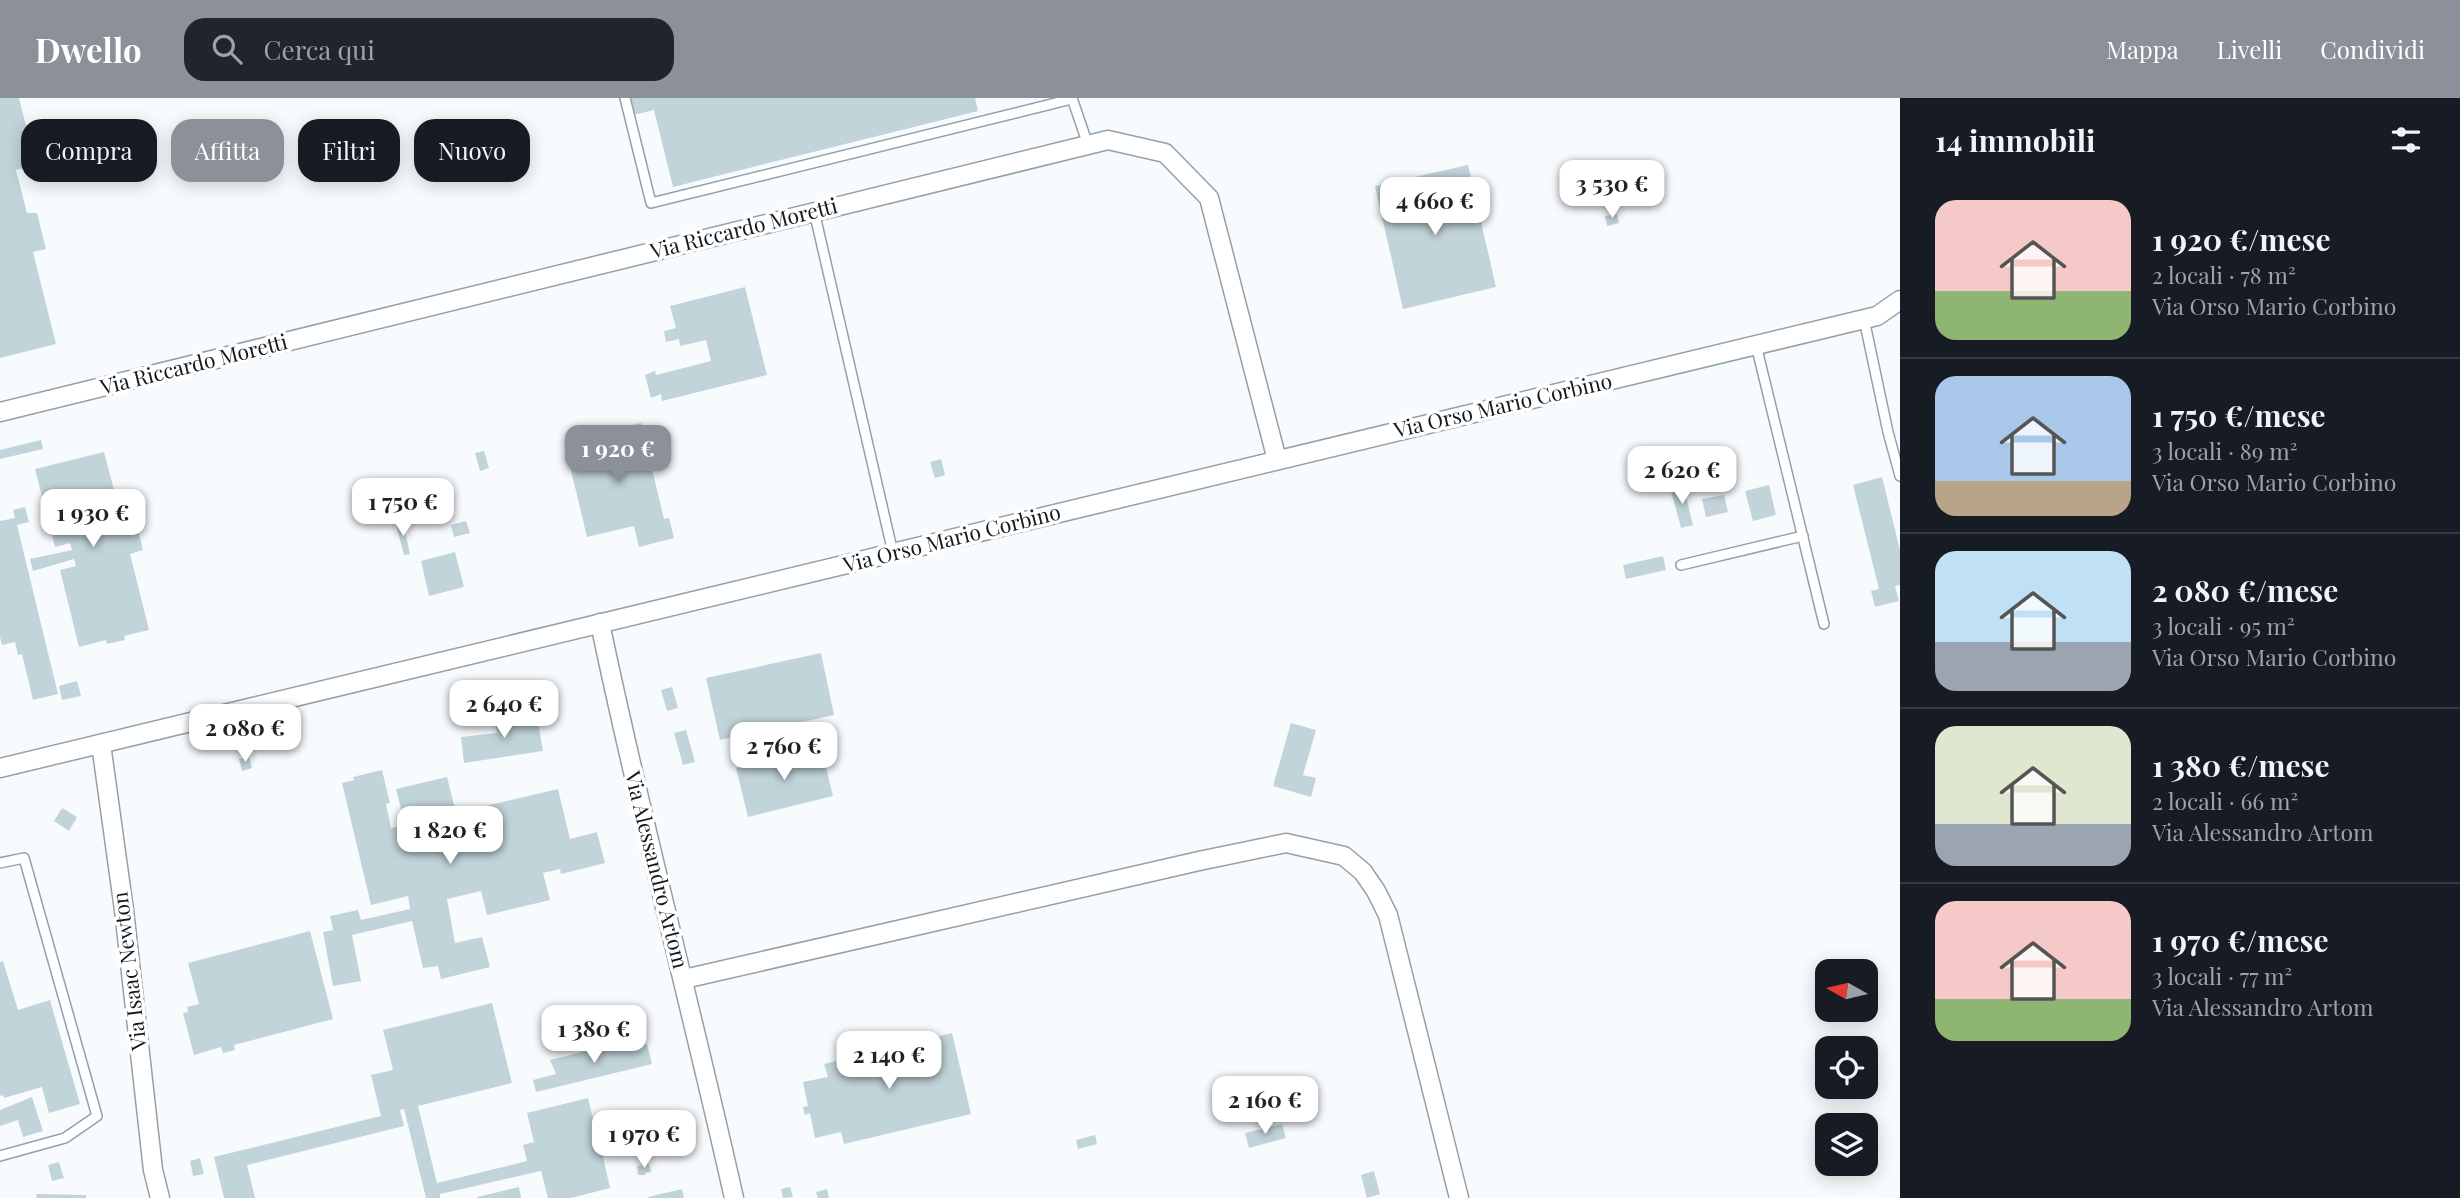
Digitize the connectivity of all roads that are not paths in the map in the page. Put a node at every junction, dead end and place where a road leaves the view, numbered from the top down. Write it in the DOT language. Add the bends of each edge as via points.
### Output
graph roads {
  1 [pos="625,98"];
  2 [pos="1072,98"];
  3 [pos="1088,145"];
  4 [pos="814,211"];
  5 [pos="1900,300"];
  6 [pos="1900,317"];
  7 [pos="1871,318"];
  8 [pos="1756,345"];
  9 [pos="0,412"];
  10 [pos="1277,460"];
  11 [pos="1900,476"];
  12 [pos="1802,536"];
  13 [pos="893,553"];
  14 [pos="1681,565"];
  15 [pos="600,623"];
  16 [pos="1824,624"];
  17 [pos="101,744"];
  18 [pos="0,768"];
  19 [pos="0,863"];
  20 [pos="684,979"];
  21 [pos="0,1156"];
  22 [pos="160,1198"];
  23 [pos="734,1198"];
  24 [pos="1459,1198"];
  1 -- 2 [label="lane" via="650,204"];
  2 -- 3 [label="lane"];
  3 -- 4 [label="street, Via Riccardo Moretti"];
  3 -- 10 [label="street, Via Riccardo Moretti" via="1108,141 1165,153 1209,198"];
  4 -- 9 [label="street, Via Riccardo Moretti"];
  4 -- 13 [label="lane"];
  5 -- 7 [label="street, Via Orso Mario Corbino"];
  6 -- 7 [label="street"];
  7 -- 8 [label="street, Via Orso Mario Corbino"];
  7 -- 11 [label="lane" via="1888,432"];
  8 -- 10 [label="street, Via Orso Mario Corbino"];
  8 -- 12 [label="lane"];
  10 -- 13 [label="street, Via Orso Mario Corbino"];
  12 -- 14 [label="lane"];
  12 -- 16 [label="lane"];
  13 -- 15 [label="street, Via Orso Mario Corbino"];
  15 -- 17 [label="street, Via Orso Mario Corbino"];
  15 -- 20 [label="street, Via Alessandro Artom" via="627,754"];
  17 -- 18 [label="street, Via Orso Mario Corbino"];
  17 -- 22 [label="street, Via Isaac Newton"];
  19 -- 21 [label="lane" via="24,858 97,1116 65,1138"];
  20 -- 23 [label="street, Via Alessandro Artom"];
  20 -- 24 [label="street" via="1286,844 1343,856 1363,872 1388,915"];
}
